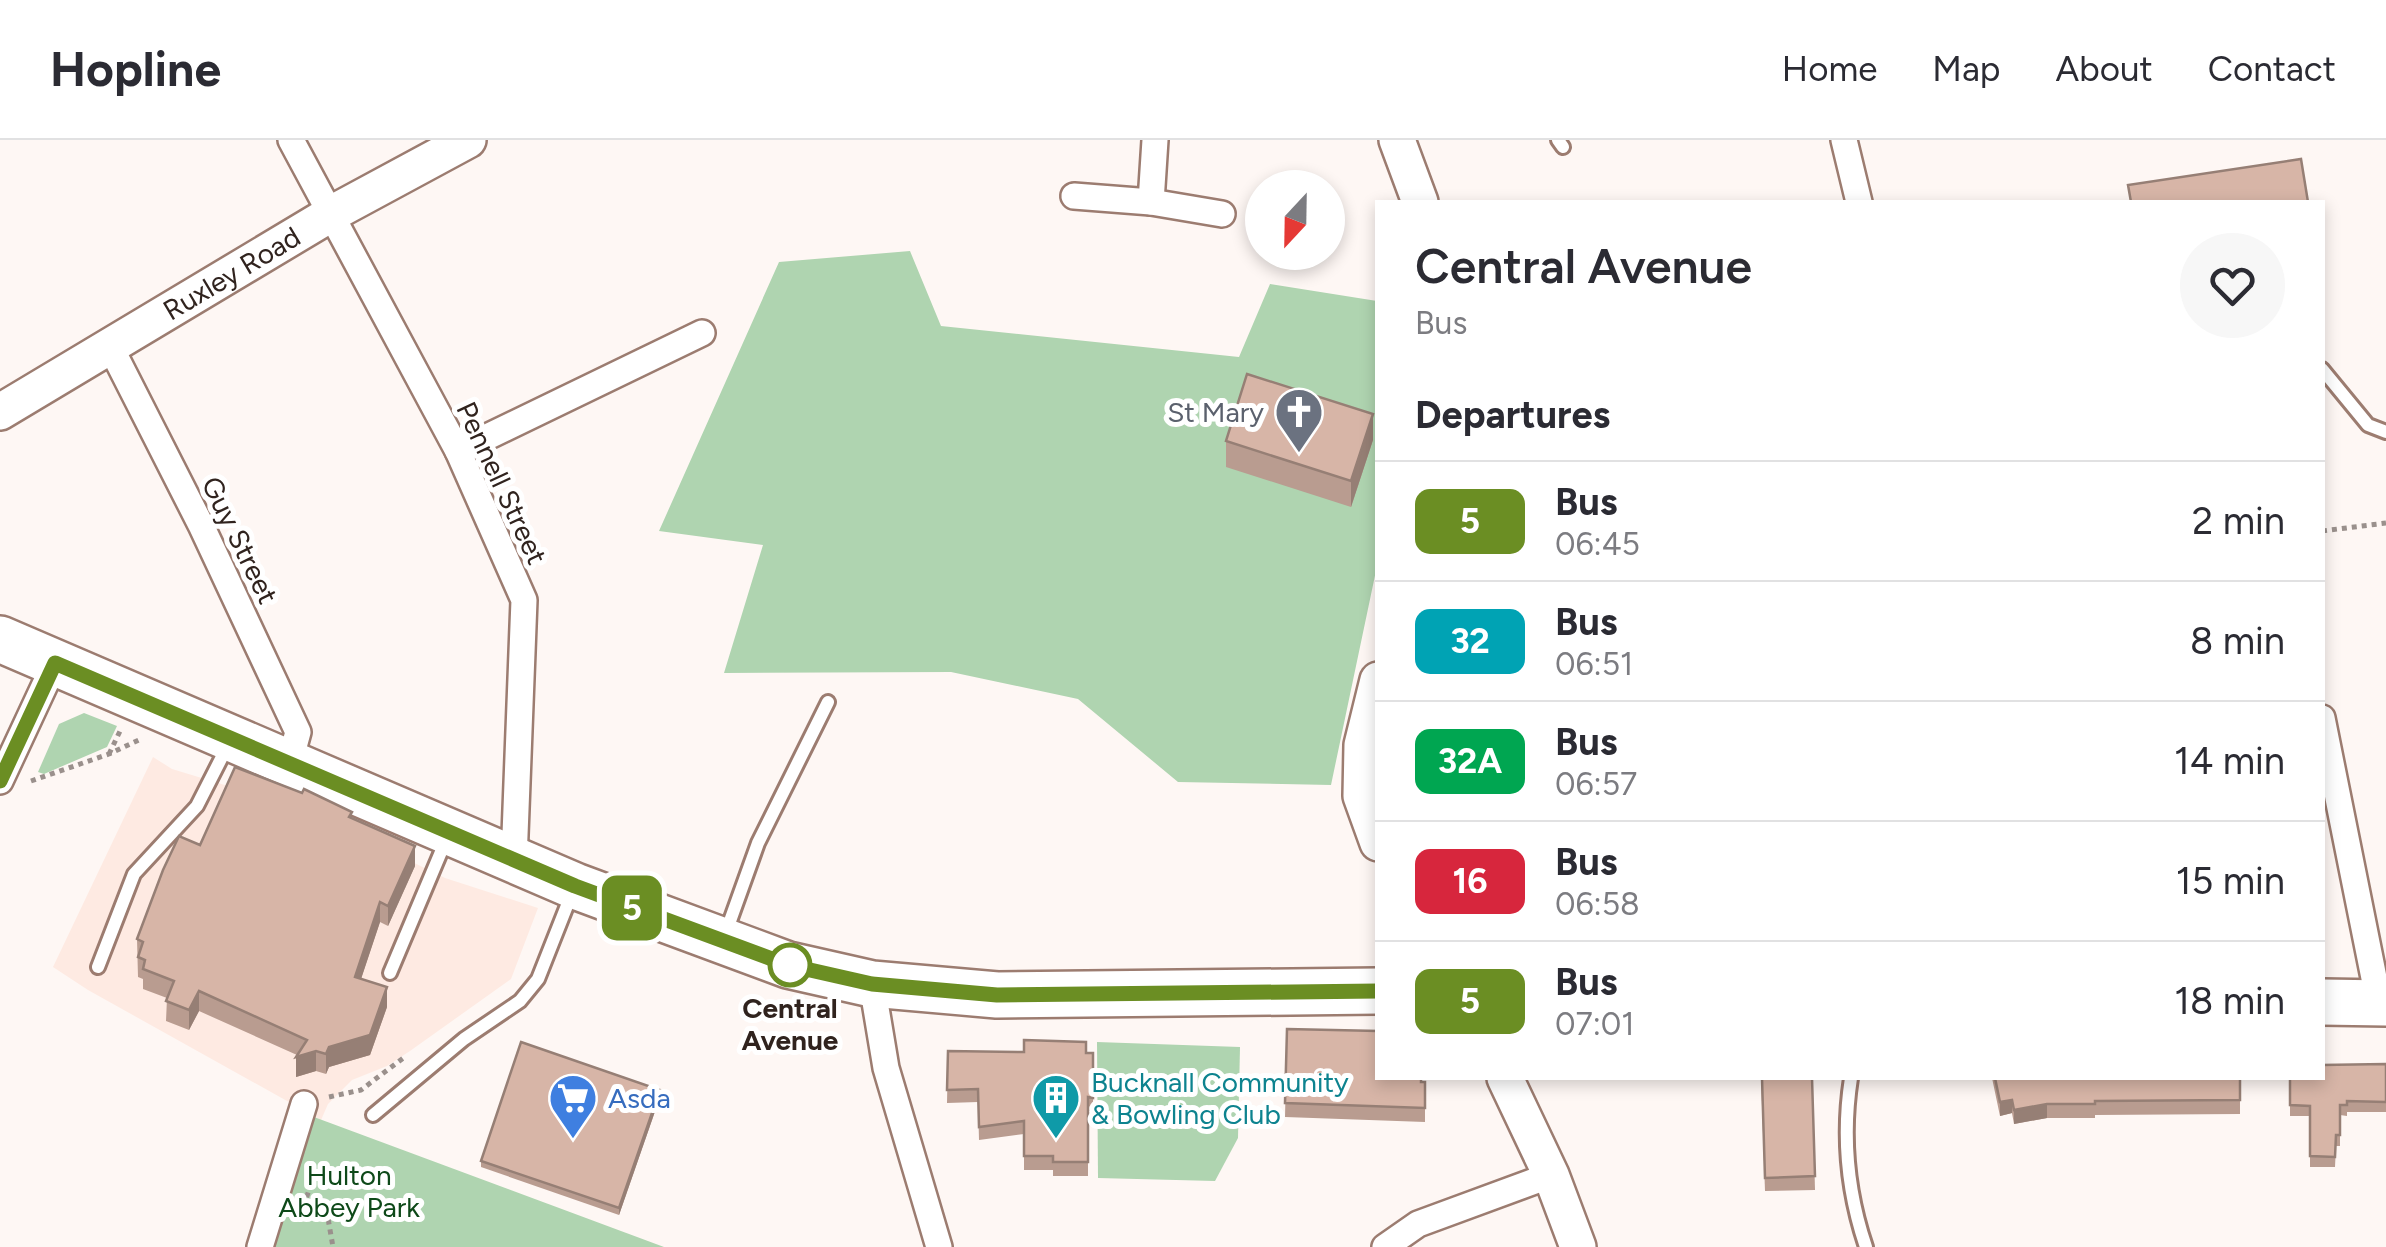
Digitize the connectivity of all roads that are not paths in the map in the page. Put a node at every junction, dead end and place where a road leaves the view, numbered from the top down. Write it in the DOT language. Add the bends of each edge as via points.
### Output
graph roads {
  1 [pos="292,140"];
  2 [pos="468,140"];
  3 [pos="1155,140"];
  4 [pos="1397,140"];
  5 [pos="1844,140"];
  6 [pos="1074,196"];
  7 [pos="1420,200"];
  8 [pos="1859,200"];
  9 [pos="1150,202"];
  10 [pos="1222,214"];
  11 [pos="329,215"];
  12 [pos="702,333"];
  13 [pos="109,344"];
  14 [pos="2325,374"];
  15 [pos="0,412"];
  16 [pos="2386,432"];
  17 [pos="458,451"];
  18 [pos="0,639"];
  19 [pos="55,663"];
  20 [pos="1375,692"];
  21 [pos="828,702"];
  22 [pos="2325,732"];
  23 [pos="230,740"];
  24 [pos="290,766"];
  25 [pos="2,776"];
  26 [pos="448,834"];
  27 [pos="1375,835"];
  28 [pos="514,861"];
  29 [pos="575,886"];
  30 [pos="722,942"];
  31 [pos="98,967"];
  32 [pos="390,973"];
  33 [pos="872,984"];
  34 [pos="1375,991"];
  35 [pos="2325,1002"];
  36 [pos="2382,1003"];
  37 [pos="1505,1080"];
  38 [pos="1852,1080"];
  39 [pos="304,1104"];
  40 [pos="374,1114"];
  41 [pos="1550,1175"];
  42 [pos="260,1247"];
  43 [pos="939,1247"];
  44 [pos="1385,1247"];
  45 [pos="1578,1247"];
  46 [pos="1866,1247"];
  1 -- 11 [label="street, Pennell Street"];
  2 -- 11 [label="street, Ruxley Road"];
  3 -- 9 [label="street"];
  4 -- 7 [label="street"];
  5 -- 8 [label="street"];
  6 -- 9 [label="street"];
  9 -- 10 [label="street"];
  11 -- 13 [label="street, Ruxley Road"];
  11 -- 17 [label="street, Pennell Street"];
  12 -- 17 [label="street"];
  13 -- 15 [label="street, Ruxley Road"];
  13 -- 24 [label="street, Guy Street" via="298,732"];
  14 -- 16 [label="lane" via="2368,425"];
  17 -- 28 [label="street, Pennell Street" via="524,600"];
  18 -- 19 [label="highway"];
  19 -- 23 [label="highway"];
  19 -- 25 [label="street"];
  20 -- 27 [label="street" via="1362,745 1361,796"];
  21 -- 30 [label="lane" via="758,843"];
  22 -- 36 [label="street"];
  23 -- 24 [label="highway"];
  23 -- 31 [label="lane" via="196,806 134,874"];
  24 -- 26 [label="highway"];
  26 -- 28 [label="highway"];
  26 -- 32 [label="lane"];
  28 -- 29 [label="highway"];
  29 -- 30 [label="highway"];
  29 -- 40 [label="lane" via="538,979 520,1001"];
  30 -- 33 [label="highway"];
  33 -- 34 [label="highway" via="997,995"];
  33 -- 43 [label="street" via="886,1068"];
  35 -- 36 [label="highway"];
  37 -- 41 [label="street"];
  38 -- 46 [label="lane" via="1846,1162"];
  39 -- 42 [label="street"];
  41 -- 44 [label="street" via="1418,1224"];
  41 -- 45 [label="street"];
}
